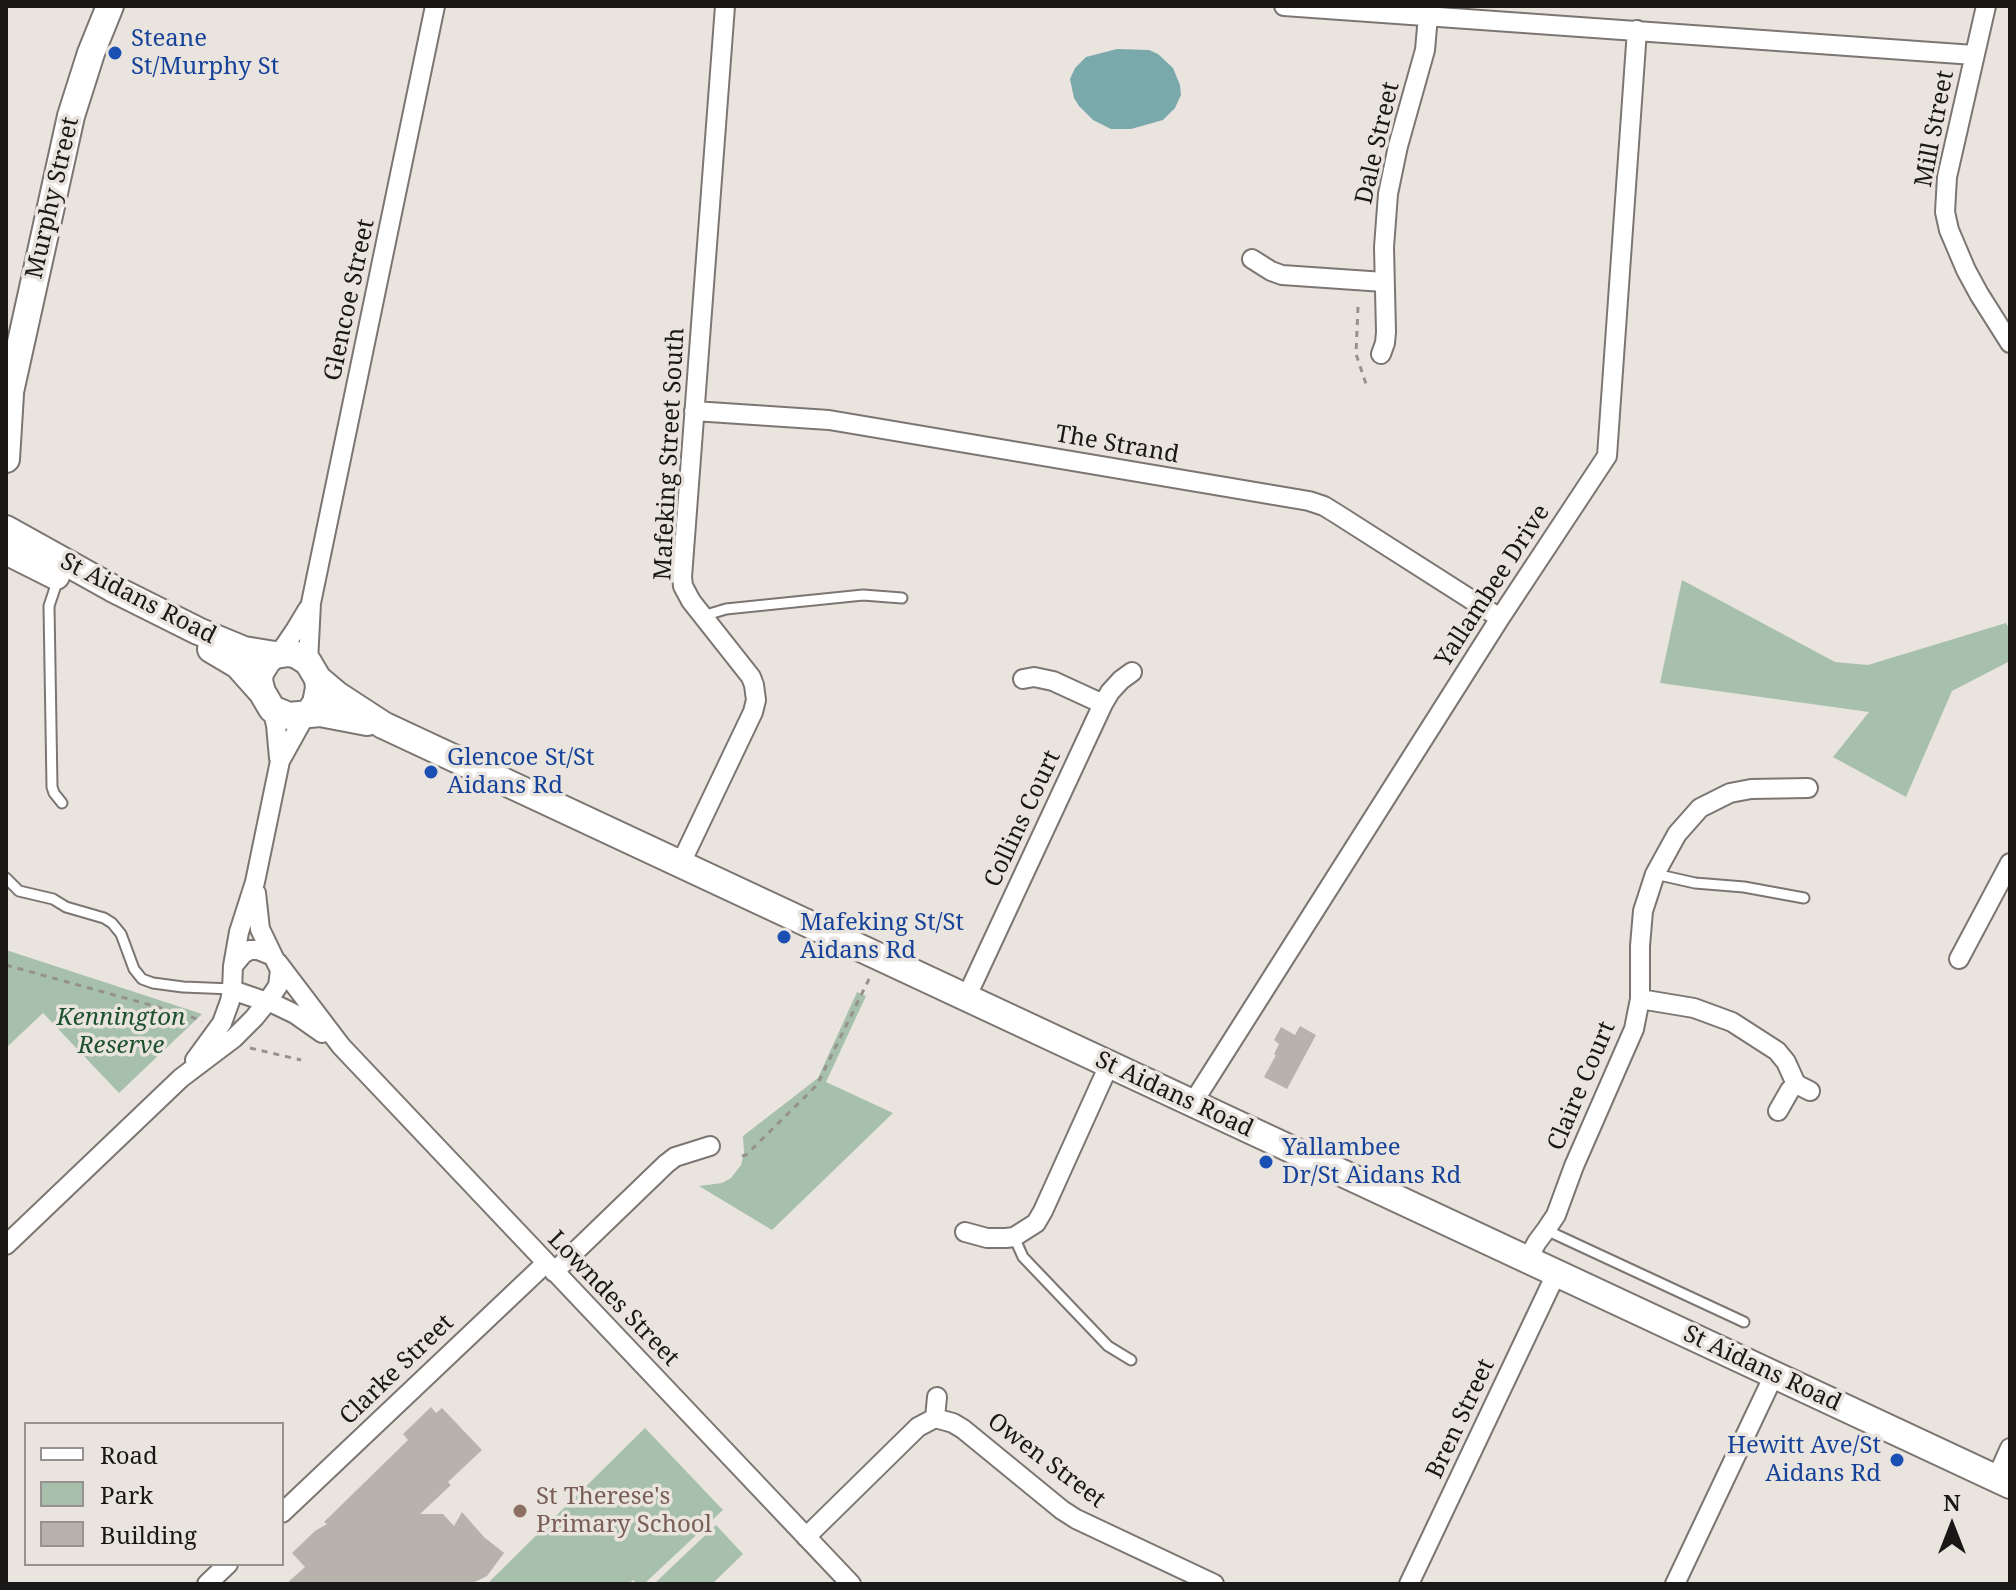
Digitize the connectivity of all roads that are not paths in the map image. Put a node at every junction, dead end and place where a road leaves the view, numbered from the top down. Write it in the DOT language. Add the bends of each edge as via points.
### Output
graph roads {
  1 [pos="110,6"];
  2 [pos="435,6"];
  3 [pos="725,6"];
  4 [pos="1284,6"];
  5 [pos="1986,6"];
  6 [pos="1322,7"];
  7 [pos="1428,16"];
  8 [pos="1637,30"];
  9 [pos="1974,55"];
  10 [pos="1252,259"];
  11 [pos="1384,282"];
  12 [pos="2010,343"];
  13 [pos="1381,354"];
  14 [pos="8,402"];
  15 [pos="694,411"];
  16 [pos="6,459"];
  17 [pos="6,529"];
  18 [pos="6,551"];
  19 [pos="58,577"];
  20 [pos="902,598"];
  21 [pos="311,603"];
  22 [pos="703,616"];
  23 [pos="1500,618"];
  24 [pos="277,655"];
  25 [pos="313,670"];
  26 [pos="1132,672"];
  27 [pos="1023,679"];
  28 [pos="267,700"];
  29 [pos="1103,704"];
  30 [pos="307,714"];
  31 [pos="383,725"];
  32 [pos="280,761"];
  33 [pos="1808,788"];
  34 [pos="62,803"];
  35 [pos="2010,863"];
  36 [pos="680,865"];
  37 [pos="1655,874"];
  38 [pos="6,878"];
  39 [pos="255,882"];
  40 [pos="1804,898"];
  41 [pos="1959,959"];
  42 [pos="275,960"];
  43 [pos="233,966"];
  44 [pos="232,989"];
  45 [pos="966,998"];
  46 [pos="1640,999"];
  47 [pos="268,1002"];
  48 [pos="341,1046"];
  49 [pos="1109,1065"];
  50 [pos="181,1078"];
  51 [pos="1192,1104"];
  52 [pos="1778,1111"];
  53 [pos="710,1146"];
  54 [pos="1546,1230"];
  55 [pos="965,1232"];
  56 [pos="1014,1237"];
  57 [pos="6,1245"];
  58 [pos="1527,1260"];
  59 [pos="550,1267"];
  60 [pos="1556,1274"];
  61 [pos="1744,1322"];
  62 [pos="1131,1360"];
  63 [pos="1774,1375"];
  64 [pos="937,1397"];
  65 [pos="935,1418"];
  66 [pos="2010,1448"];
  67 [pos="2003,1482"];
  68 [pos="284,1511"];
  69 [pos="806,1537"];
  70 [pos="226,1566"];
  71 [pos="207,1584"];
  72 [pos="851,1584"];
  73 [pos="1214,1584"];
  74 [pos="1409,1584"];
  75 [pos="1675,1584"];
  1 -- 14 [label="street, Murphy Street" via="71,116"];
  2 -- 21 [label="street, Glencoe Street"];
  3 -- 15 [label="street, Mafeking Street South"];
  4 -- 6 [label="street"];
  5 -- 9 [label="street, Mill Street"];
  6 -- 7 [label="street"];
  7 -- 8 [label="street"];
  7 -- 11 [label="street, Dale Street" via="1425,50 1388,194"];
  8 -- 9 [label="street"];
  8 -- 23 [label="street, Yallambee Drive" via="1607,456"];
  9 -- 12 [label="street, Mill Street" via="1947,177 1945,212 1966,270"];
  10 -- 11 [label="street" via="1282,275"];
  11 -- 13 [label="street, Dale Street" via="1386,332"];
  14 -- 16 [label="street, Murphy Street"];
  15 -- 22 [label="street, Mafeking Street South" via="682,577"];
  15 -- 23 [label="street, The Strand" via="829,420 1309,501"];
  17 -- 24 [label="street, St Aidans Road" via="198,631 244,650"];
  18 -- 19 [label="street, St Aidans Road"];
  19 -- 28 [label="street, St Aidans Road" via="221,653"];
  19 -- 34 [label="lane" via="49,606 52,787"];
  20 -- 22 [label="lane" via="863,595"];
  21 -- 24 [label="street, Glencoe Street"];
  21 -- 25 [label="street, Glencoe Street"];
  22 -- 36 [label="street, Mafeking Street South" via="751,677 756,700"];
  23 -- 51 [label="street, Yallambee Drive"];
  24 -- 25 [label="street" via="297,655"];
  24 -- 28 [label="street" via="260,673"];
  25 -- 30 [label="street" via="318,696"];
  25 -- 31 [label="street, St Aidans Road" via="328,688"];
  26 -- 29 [label="street, Collins Court"];
  27 -- 29 [label="street" via="1053,681"];
  28 -- 30 [label="street" via="289,716"];
  28 -- 32 [label="street"];
  29 -- 45 [label="street, Collins Court"];
  30 -- 31 [label="street, St Aidans Road"];
  30 -- 32 [label="street"];
  31 -- 36 [label="street, St Aidans Road"];
  32 -- 39 [label="street"];
  33 -- 37 [label="street, Claire Court" via="1751,789 1714,800 1677,834"];
  35 -- 41 [label="street"];
  36 -- 45 [label="street, St Aidans Road"];
  37 -- 40 [label="lane"];
  37 -- 46 [label="street, Claire Court" via="1640,926"];
  38 -- 44 [label="lane" via="19,891 112,923 142,979"];
  39 -- 42 [label="street" via="260,929"];
  39 -- 43 [label="street"];
  42 -- 43 [label="street" via="266,952 250,950"];
  42 -- 47 [label="street" via="280,978"];
  42 -- 48 [label="street, Lowndes Street"];
  43 -- 44 [label="street"];
  44 -- 47 [label="street"];
  44 -- 50 [label="street" via="222,1023"];
  45 -- 49 [label="street, St Aidans Road"];
  46 -- 52 [label="street" via="1694,1008 1732,1022 1777,1051 1803,1088 1790,1090"];
  46 -- 54 [label="street, Claire Court" via="1627,1048"];
  47 -- 48 [label="street, Lowndes Street"];
  47 -- 50 [label="street" via="234,1038"];
  48 -- 59 [label="street, Lowndes Street"];
  49 -- 51 [label="street, St Aidans Road"];
  49 -- 56 [label="street" via="1043,1211 1036,1223"];
  50 -- 57 [label="street"];
  51 -- 58 [label="street, St Aidans Road"];
  53 -- 59 [label="street, Clarke Street" via="675,1157"];
  54 -- 58 [label="street, Claire Court"];
  54 -- 61 [label="lane, St Aidans Road"];
  55 -- 56 [label="street"];
  56 -- 62 [label="lane" via="1023,1257 1108,1346"];
  58 -- 60 [label="street, St Aidans Road"];
  59 -- 68 [label="street, Clarke Street"];
  59 -- 69 [label="street, Lowndes Street"];
  60 -- 63 [label="street, St Aidans Road"];
  60 -- 74 [label="street, Bren Street"];
  63 -- 67 [label="street, St Aidans Road"];
  63 -- 75 [label="street"];
  64 -- 65 [label="street"];
  65 -- 69 [label="street" via="918,1427"];
  65 -- 73 [label="street, Owen Street" via="963,1429 1076,1519"];
  66 -- 67 [label="street"];
  69 -- 72 [label="street, Lowndes Street"];
  70 -- 71 [label="street"];
}
